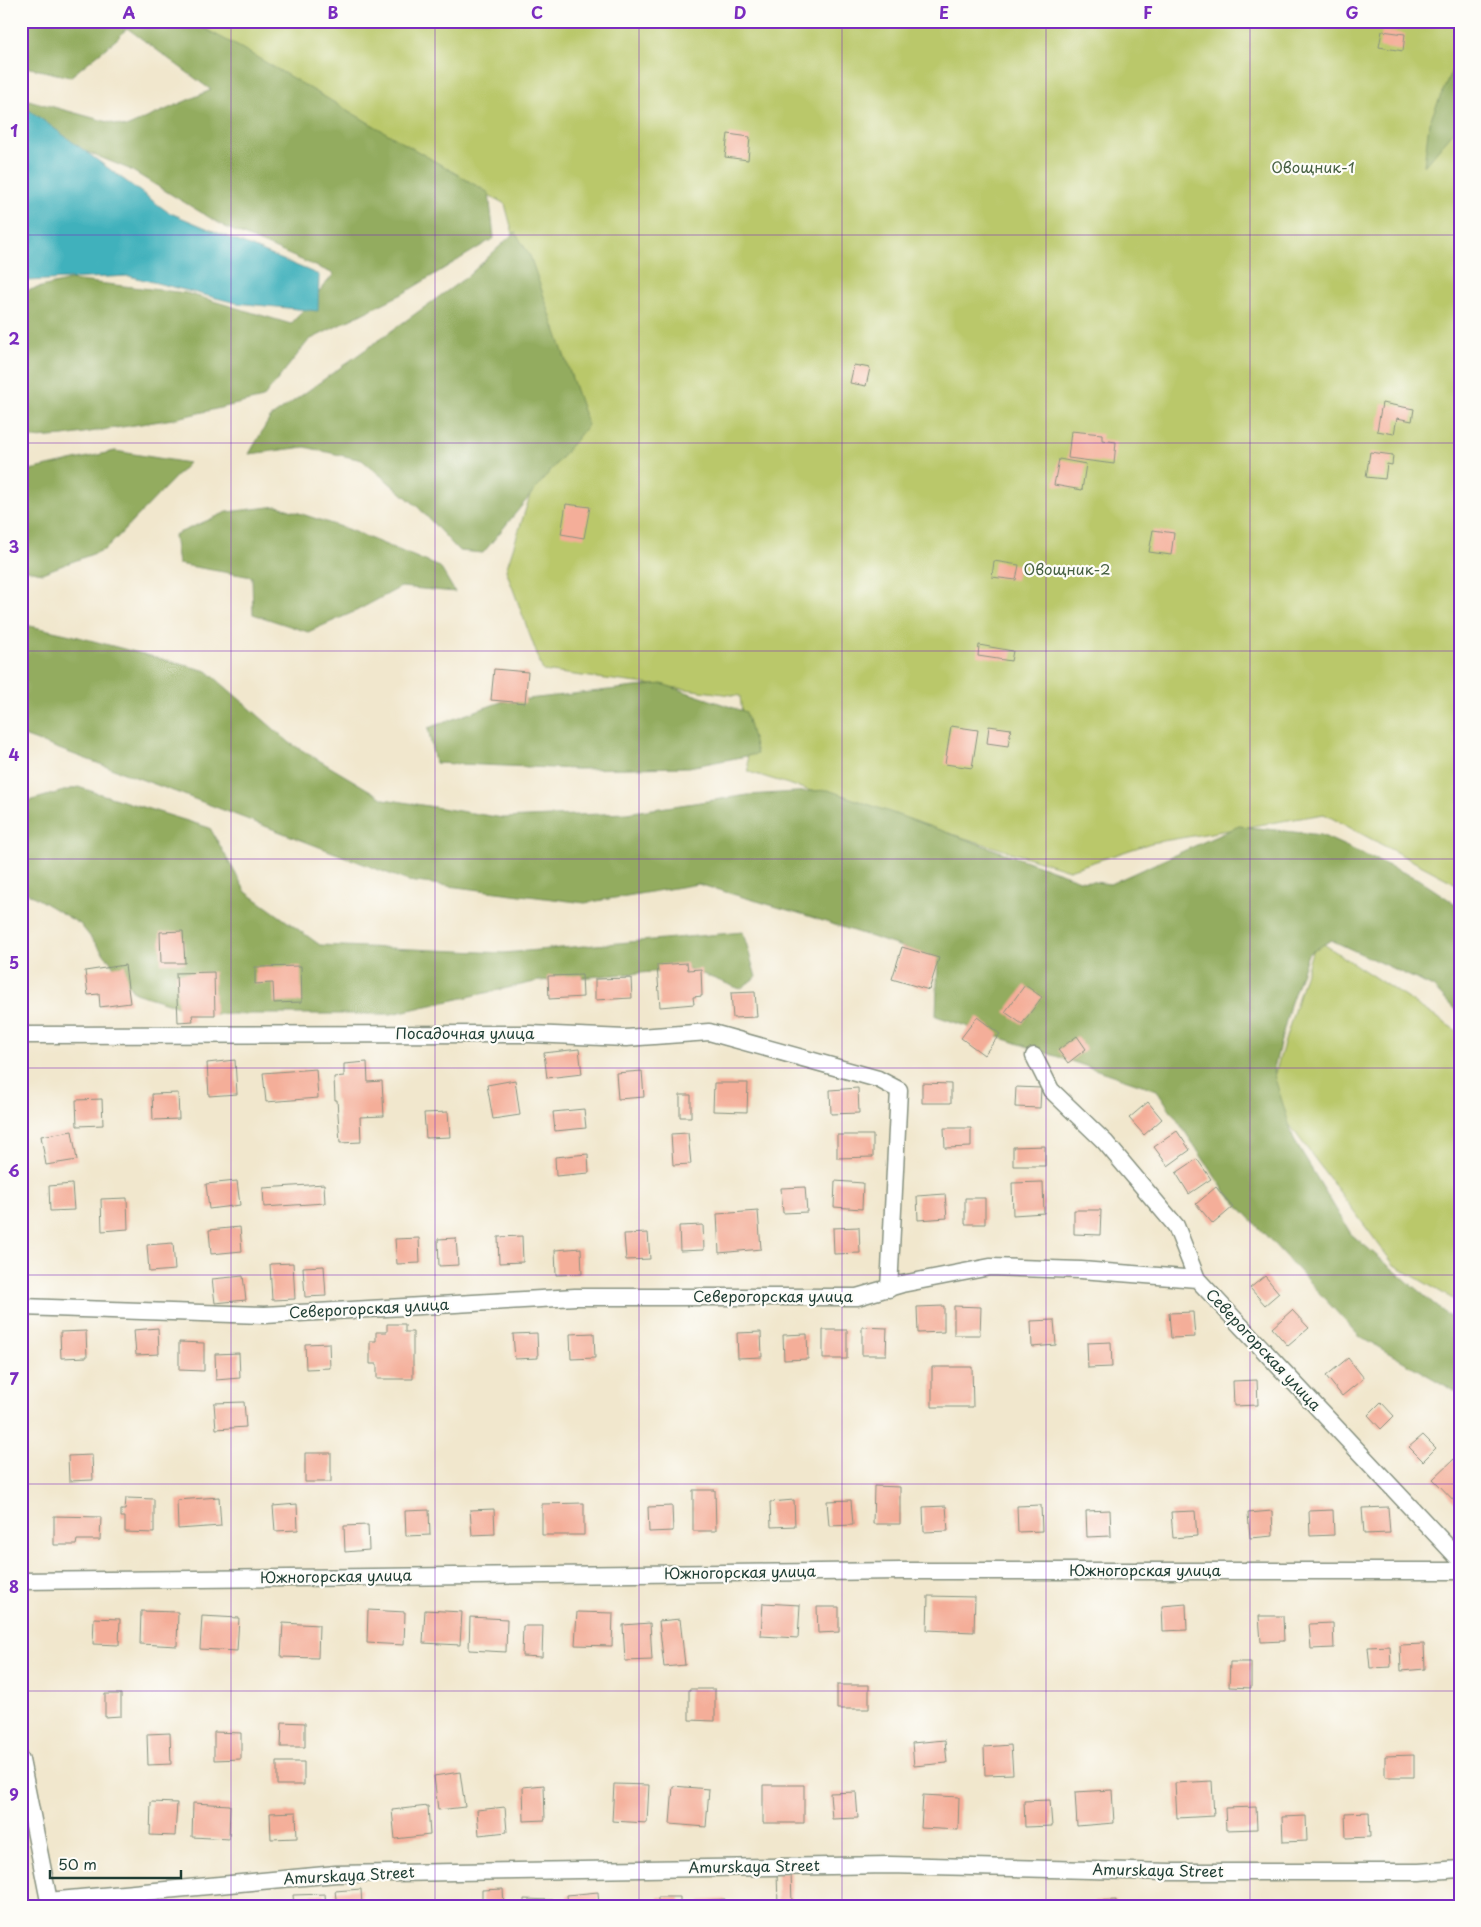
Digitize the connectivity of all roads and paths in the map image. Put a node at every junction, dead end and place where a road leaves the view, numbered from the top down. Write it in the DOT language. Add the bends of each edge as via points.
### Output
graph roads {
  1 [pos="21,1035"];
  2 [pos="1034,1056"];
  3 [pos="1198,1279"];
  4 [pos="889,1289"];
  5 [pos="21,1307"];
  6 [pos="1460,1560"];
  7 [pos="1460,1571"];
  8 [pos="21,1581"];
  9 [pos="21,1760"];
  10 [pos="1460,1869"];
  11 [pos="49,1903"];
  1 -- 4 [label="street, Посадочная улица" via="530,1034 626,1038 709,1032 878,1078 899,1090"];
  2 -- 3 [label="street" via="1051,1090 1105,1142 1176,1226"];
  3 -- 4 [label="street, Северогорская улица" via="990,1267"];
  3 -- 6 [label="street, Северогорская улица"];
  4 -- 5 [label="street, Северогорская улица" via="857,1297 575,1297 265,1315"];
  7 -- 8 [label="street, Южногорская улица" via="901,1570"];
  9 -- 11 [label="street"];
  10 -- 11 [label="street, Amurskaya Street" via="1419,1872 1189,1872 889,1865 336,1874"];
}
